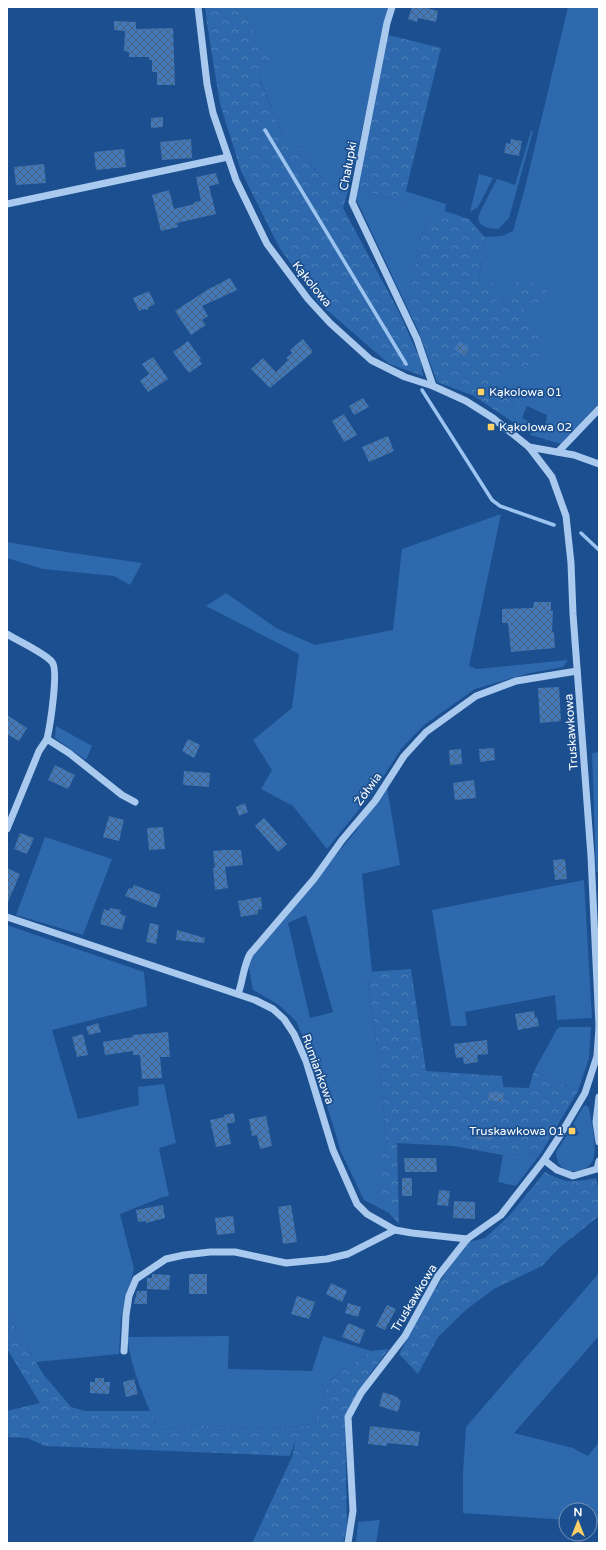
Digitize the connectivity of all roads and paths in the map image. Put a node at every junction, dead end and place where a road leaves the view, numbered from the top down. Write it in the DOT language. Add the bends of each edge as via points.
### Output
graph roads {
  1 [pos="198,7"];
  2 [pos="392,7"];
  3 [pos="228,157"];
  4 [pos="7,204"];
  5 [pos="433,386"];
  6 [pos="599,409"];
  7 [pos="530,447"];
  8 [pos="558,452"];
  9 [pos="599,464"];
  10 [pos="7,634"];
  11 [pos="577,671"];
  12 [pos="47,739"];
  13 [pos="135,802"];
  14 [pos="7,829"];
  15 [pos="7,917"];
  16 [pos="238,994"];
  17 [pos="599,1027"];
  18 [pos="585,1093"];
  19 [pos="599,1097"];
  20 [pos="599,1142"];
  21 [pos="544,1160"];
  22 [pos="599,1161"];
  23 [pos="597,1169"];
  24 [pos="599,1177"];
  25 [pos="395,1230"];
  26 [pos="467,1239"];
  27 [pos="124,1351"];
  28 [pos="348,1543"];
  1 -- 3 [label="street, Kąkolowa" via="207,84 213,113"];
  2 -- 5 [label="street, Chałupki" via="352,202 417,339"];
  3 -- 4 [label="street"];
  3 -- 5 [label="street, Kąkolowa" via="236,180 267,244 308,299 370,360 405,377"];
  5 -- 7 [label="street, Kąkolowa" via="475,406"];
  6 -- 8 [label="street"];
  7 -- 8 [label="street, Kąkolowa"];
  7 -- 11 [label="street, Truskawkowa" via="552,476 566,516"];
  8 -- 9 [label="street, Kąkolowa"];
  10 -- 12 [label="street" via="53,663 53,691"];
  11 -- 16 [label="street, Żółwia" via="516,682 476,696 426,732 404,756 375,801 342,840 314,880 250,954"];
  11 -- 17 [label="street, Truskawkowa" via="591,856"];
  12 -- 13 [label="street"];
  12 -- 14 [label="street" via="39,751"];
  15 -- 16 [label="street, Rumiankowa"];
  16 -- 25 [label="street, Rumiankowa" via="273,1009 294,1034 306,1061 333,1150 357,1204 367,1214"];
  17 -- 18 [label="street, Truskawkowa" via="596,1056"];
  18 -- 19 [label="street"];
  18 -- 21 [label="street, Truskawkowa"];
  19 -- 20 [label="street" via="596,1122"];
  21 -- 23 [label="street" via="557,1170 573,1176"];
  21 -- 26 [label="street, Truskawkowa" via="500,1215"];
  22 -- 23 [label="street"];
  23 -- 24 [label="street"];
  25 -- 26 [label="street, Rumiankowa"];
  25 -- 27 [label="street" via="348,1254 328,1259 286,1263 235,1252 210,1252 166,1259 136,1279 129,1296"];
  26 -- 28 [label="street, Truskawkowa" via="438,1276 405,1336 361,1393 348,1418 353,1511"];
}
